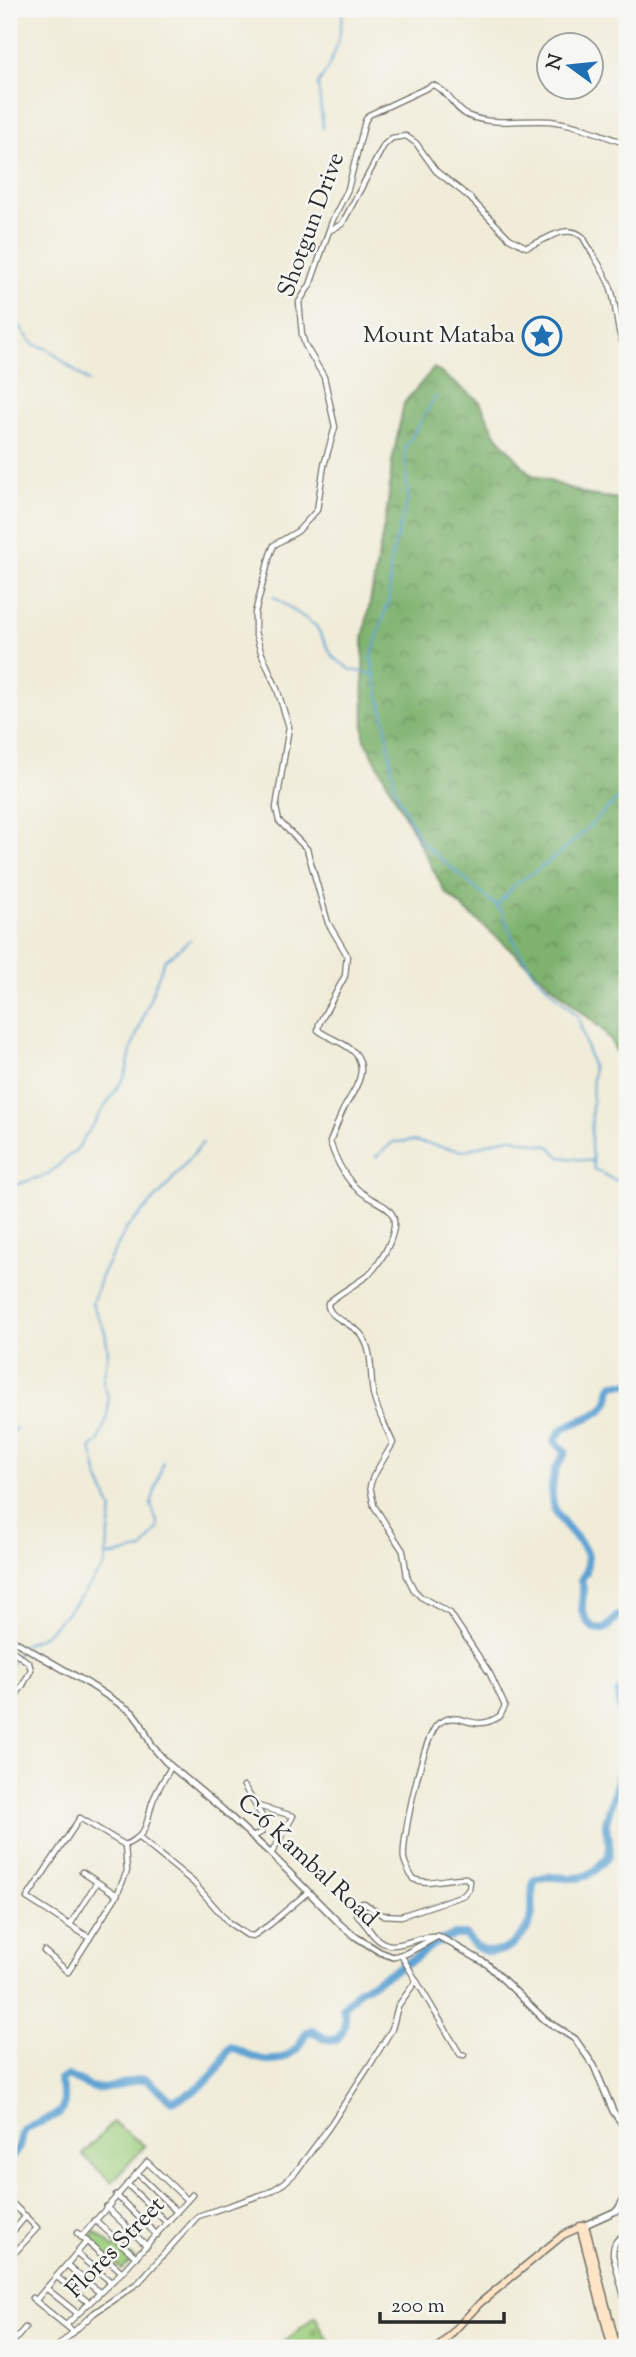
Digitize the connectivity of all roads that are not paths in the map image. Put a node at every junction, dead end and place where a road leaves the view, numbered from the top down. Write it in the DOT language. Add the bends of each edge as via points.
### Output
graph roads {
  1 [pos="627,144"];
  2 [pos="329,232"];
  3 [pos="627,350"];
  4 [pos="9,1639"];
  5 [pos="9,1648"];
  6 [pos="9,1705"];
  7 [pos="171,1767"];
  8 [pos="244,1786"];
  9 [pos="258,1806"];
  10 [pos="253,1837"];
  11 [pos="139,1838"];
  12 [pos="125,1845"];
  13 [pos="271,1854"];
  14 [pos="82,1872"];
  15 [pos="97,1882"];
  16 [pos="308,1892"];
  17 [pos="117,1895"];
  18 [pos="70,1925"];
  19 [pos="90,1938"];
  20 [pos="441,1938"];
  21 [pos="44,1951"];
  22 [pos="403,1961"];
  23 [pos="416,1981"];
  24 [pos="464,2055"];
  25 [pos="627,2131"];
  26 [pos="137,2173"];
  27 [pos="127,2184"];
  28 [pos="627,2194"];
  29 [pos="116,2195"];
  30 [pos="192,2195"];
  31 [pos="9,2200"];
  32 [pos="187,2200"];
  33 [pos="627,2206"];
  34 [pos="15,2207"];
  35 [pos="106,2207"];
  36 [pos="617,2210"];
  37 [pos="177,2212"];
  38 [pos="9,2213"];
  39 [pos="26,2216"];
  40 [pos="95,2220"];
  41 [pos="167,2223"];
  42 [pos="583,2226"];
  43 [pos="157,2235"];
  44 [pos="9,2236"];
  45 [pos="623,2236"];
  46 [pos="87,2241"];
  47 [pos="147,2246"];
  48 [pos="77,2254"];
  49 [pos="136,2257"];
  50 [pos="9,2259"];
  51 [pos="67,2265"];
  52 [pos="122,2272"];
  53 [pos="57,2277"];
  54 [pos="111,2282"];
  55 [pos="47,2288"];
  56 [pos="99,2292"];
  57 [pos="88,2302"];
  58 [pos="627,2308"];
  59 [pos="77,2314"];
  60 [pos="66,2325"];
  61 [pos="25,2328"];
  62 [pos="74,2332"];
  63 [pos="9,2347"];
  64 [pos="56,2348"];
  65 [pos="438,2348"];
  66 [pos="614,2348"];
  1 -- 2 [label="street, Shotgun Drive" via="576,124 468,116 433,85 365,121 348,189"];
  2 -- 3 [label="street" via="342,224 384,145 406,136 436,171 517,243 526,247 542,243 565,230 583,237 611,288 620,339"];
  2 -- 20 [label="street, Shotgun Drive" via="298,311 305,345 329,395 333,438 317,510 298,531 274,545 255,632 289,727 276,808 279,821 307,849 328,923 346,956 345,976 318,1030 354,1052 362,1071 330,1142 337,1163 354,1186 390,1211 396,1227 370,1273 341,1292 327,1308 364,1338 373,1394 393,1443 373,1477 374,1506 403,1550 414,1590 450,1614 490,1674 505,1706 500,1716 483,1724 459,1718 438,1724 427,1744 412,1800 404,1859 413,1879 423,1884 466,1878 469,1889 464,1895 401,1916 382,1915 364,1903 355,1909 370,1933 390,1945"];
  4 -- 7 [label="street, C-6 Kambal Road" via="132,1712"];
  5 -- 6 [label="street" via="29,1663 31,1670"];
  7 -- 10 [label="street, C-6 Kambal Road"];
  7 -- 11 [label="street"];
  8 -- 10 [label="street" via="265,1821 262,1832"];
  9 -- 13 [label="street" via="293,1816"];
  10 -- 13 [label="street, C-6 Kambal Road"];
  11 -- 12 [label="street"];
  11 -- 16 [label="street" via="247,1935 269,1925"];
  12 -- 17 [label="street" via="127,1871"];
  12 -- 18 [label="street" via="80,1818 27,1898"];
  13 -- 16 [label="street, C-6 Kambal Road"];
  14 -- 15 [label="street"];
  15 -- 17 [label="street"];
  15 -- 18 [label="street"];
  16 -- 22 [label="street, C-6 Kambal Road" via="365,1943"];
  17 -- 19 [label="street"];
  18 -- 19 [label="street"];
  19 -- 21 [label="street" via="68,1972"];
  20 -- 22 [label="street"];
  20 -- 25 [label="street" via="496,1971 545,2020 580,2043 612,2111"];
  22 -- 23 [label="street"];
  23 -- 24 [label="street"];
  23 -- 62 [label="street" via="398,2006 392,2029 366,2071 295,2173 270,2192 198,2216 139,2282"];
  26 -- 27 [label="street"];
  26 -- 32 [label="street" via="148,2162"];
  26 -- 37 [label="street"];
  27 -- 29 [label="street"];
  27 -- 41 [label="street"];
  28 -- 36 [label="street"];
  29 -- 35 [label="street"];
  29 -- 43 [label="street"];
  30 -- 32 [label="street, Flores Street"];
  31 -- 34 [label="street"];
  32 -- 37 [label="street, Flores Street"];
  33 -- 36 [label="street"];
  34 -- 38 [label="street"];
  34 -- 39 [label="street"];
  35 -- 40 [label="street"];
  35 -- 47 [label="street"];
  36 -- 42 [label="street"];
  37 -- 41 [label="street, Flores Street"];
  39 -- 44 [label="street"];
  39 -- 50 [label="street" via="37,2228"];
  40 -- 46 [label="street" via="79,2235"];
  40 -- 49 [label="street"];
  41 -- 43 [label="street, Flores Street"];
  42 -- 65 [label="main road" via="563,2235 480,2303"];
  42 -- 66 [label="main road"];
  43 -- 47 [label="street, Flores Street"];
  45 -- 58 [label="street" via="617,2239 613,2255"];
  46 -- 48 [label="street"];
  46 -- 52 [label="street"];
  47 -- 49 [label="street, Flores Street"];
  48 -- 51 [label="street"];
  48 -- 54 [label="street"];
  49 -- 52 [label="street, Flores Street"];
  51 -- 53 [label="street"];
  51 -- 56 [label="street"];
  52 -- 54 [label="street, Flores Street"];
  53 -- 55 [label="street"];
  53 -- 57 [label="street"];
  54 -- 56 [label="street, Flores Street"];
  55 -- 59 [label="street"];
  55 -- 60 [label="street" via="34,2299"];
  56 -- 57 [label="street, Flores Street"];
  57 -- 59 [label="street, Flores Street"];
  59 -- 60 [label="street, Flores Street"];
  60 -- 62 [label="street"];
  61 -- 63 [label="street"];
  62 -- 64 [label="street"];
}
